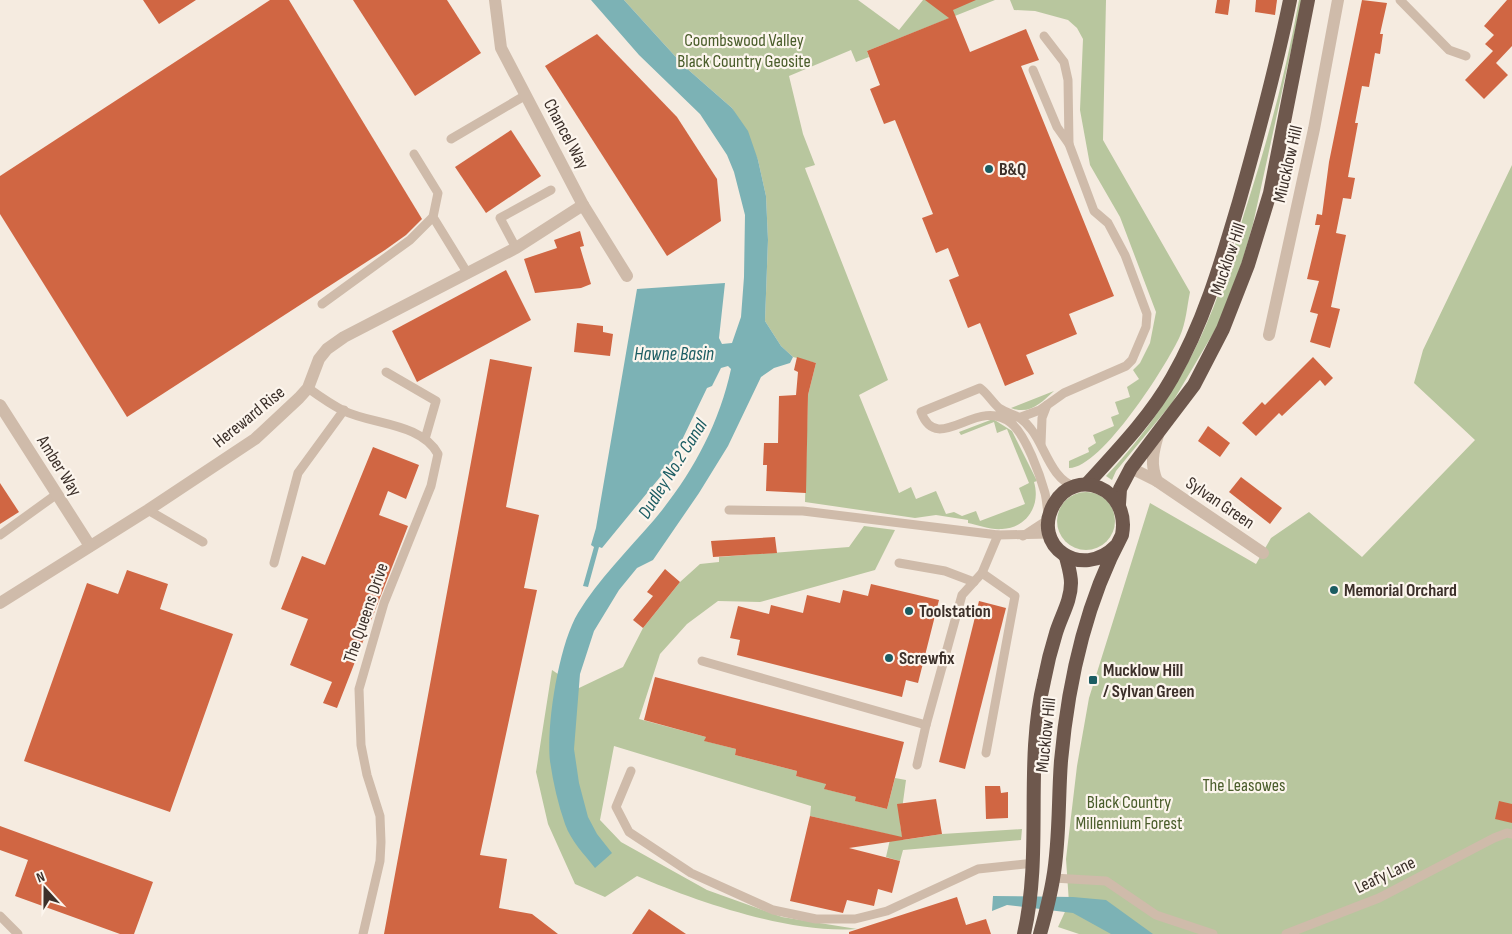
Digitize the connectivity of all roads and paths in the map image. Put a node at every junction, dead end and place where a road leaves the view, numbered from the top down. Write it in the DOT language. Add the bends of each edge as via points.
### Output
graph roads {
  1 [pos="495,0"];
  2 [pos="1290,0"];
  3 [pos="1308,0"];
  4 [pos="1338,0"];
  5 [pos="1400,0"];
  6 [pos="1044,36"];
  7 [pos="1466,56"];
  8 [pos="1033,70"];
  9 [pos="526,95"];
  10 [pos="451,139"];
  11 [pos="1069,144"];
  12 [pos="414,154"];
  13 [pos="551,190"];
  14 [pos="583,205"];
  15 [pos="433,217"];
  16 [pos="516,248"];
  17 [pos="468,274"];
  18 [pos="627,276"];
  19 [pos="322,304"];
  20 [pos="1269,335"];
  21 [pos="386,372"];
  22 [pos="308,388"];
  23 [pos="0,405"];
  24 [pos="1047,405"];
  25 [pos="344,410"];
  26 [pos="1021,417"];
  27 [pos="1158,432"];
  28 [pos="425,439"];
  29 [pos="1041,444"];
  30 [pos="1132,468"];
  31 [pos="1157,482"];
  32 [pos="1081,486"];
  33 [pos="57,494"];
  34 [pos="1119,504"];
  35 [pos="148,510"];
  36 [pos="729,510"];
  37 [pos="1049,519"];
  38 [pos="1050,534"];
  39 [pos="0,535"];
  40 [pos="998,535"];
  41 [pos="1023,536"];
  42 [pos="203,542"];
  43 [pos="90,546"];
  44 [pos="1116,546"];
  45 [pos="1263,553"];
  46 [pos="1066,557"];
  47 [pos="274,563"];
  48 [pos="899,563"];
  49 [pos="982,573"];
  50 [pos="974,582"];
  51 [pos="0,603"];
  52 [pos="702,661"];
  53 [pos="926,725"];
  54 [pos="986,753"];
  55 [pos="917,765"];
  56 [pos="632,771"];
  57 [pos="1512,834"];
  58 [pos="1034,863"];
  59 [pos="1054,878"];
  60 [pos="0,916"];
  61 [pos="18,934"];
  62 [pos="363,934"];
  63 [pos="1024,934"];
  64 [pos="1040,934"];
  65 [pos="1213,934"];
  66 [pos="1286,934"];
  1 -- 9 [label="street, Chancel Way" via="501,48"];
  2 -- 32 [label="highway, Mucklow Hill" via="1278,61 1246,178 1202,318 1171,380 1130,435"];
  3 -- 27 [label="highway, Mucklow Hill" via="1270,193 1248,265 1223,329 1194,384"];
  4 -- 20 [label="street, Miucklow Hill" via="1314,129"];
  5 -- 7 [label="lane" via="1448,50"];
  6 -- 11 [label="lane" via="1064,62 1068,80"];
  8 -- 11 [label="lane" via="1057,127"];
  9 -- 10 [label="lane"];
  9 -- 14 [label="street, Chancel Way"];
  11 -- 24 [label="lane" via="1094,211 1108,223 1125,255 1148,320 1132,360 1126,366 1064,392"];
  12 -- 15 [label="lane" via="438,193"];
  13 -- 16 [label="lane" via="500,218"];
  14 -- 16 [label="street, Hereward Rise"];
  14 -- 18 [label="street, Chancel Way"];
  15 -- 17 [label="lane"];
  15 -- 19 [label="lane" via="410,240"];
  16 -- 17 [label="street, Hereward Rise"];
  17 -- 22 [label="street, Hereward Rise" via="344,337 320,359"];
  21 -- 28 [label="lane" via="436,401"];
  22 -- 25 [label="lane"];
  22 -- 35 [label="street, Hereward Rise" via="255,439"];
  23 -- 33 [label="street, Amber Way"];
  24 -- 26 [label="lane"];
  24 -- 29 [label="lane" via="1042,418"];
  25 -- 28 [label="lane"];
  25 -- 47 [label="lane" via="298,473"];
  26 -- 29 [label="lane"];
  26 -- 37 [label="lane" via="999,408 980,388 921,412 930,428 936,429 984,415 1012,424 1041,482"];
  27 -- 30 [label="highway, Mucklow Hill"];
  27 -- 31 [label="street, Sylvan Green" via="1152,460"];
  28 -- 62 [label="lane, The Queens Drive" via="432,442 438,462 384,603 359,689 361,745 380,816 381,842 380,861"];
  29 -- 32 [label="lane" via="1056,471 1070,485"];
  30 -- 31 [label="street, Sylvan Green"];
  30 -- 34 [label="highway, Mucklow Hill" via="1120,489"];
  31 -- 45 [label="street, Sylvan Green"];
  32 -- 34 [label="highway" via="1099,487"];
  32 -- 37 [label="highway, Mucklow Hill" via="1065,492 1054,502"];
  33 -- 39 [label="lane"];
  33 -- 43 [label="street, Amber Way"];
  34 -- 44 [label="highway, Mucklow Hill" via="1124,527"];
  35 -- 42 [label="lane"];
  35 -- 43 [label="street, Hereward Rise"];
  36 -- 40 [label="lane" via="803,511"];
  37 -- 38 [label="highway, Mucklow Hill"];
  37 -- 41 [label="lane"];
  38 -- 41 [label="lane"];
  38 -- 46 [label="highway, Mucklow Hill" via="1054,545"];
  40 -- 41 [label="lane"];
  40 -- 49 [label="lane"];
  43 -- 51 [label="street, Hereward Rise"];
  44 -- 46 [label="highway" via="1094,560"];
  44 -- 59 [label="highway, Mucklow Hill" via="1088,616 1068,698"];
  46 -- 58 [label="highway, Mucklow Hill" via="1071,582 1069,600 1056,634 1037,722"];
  48 -- 50 [label="lane" via="945,570"];
  49 -- 50 [label="lane"];
  49 -- 54 [label="lane" via="1015,596"];
  50 -- 53 [label="lane" via="962,595"];
  52 -- 53 [label="lane"];
  53 -- 55 [label="lane"];
  56 -- 58 [label="lane" via="616,806 629,832 691,873 773,910 816,919 855,919 886,911 978,869"];
  57 -- 66 [label="lane, Leafy Lane" via="1494,838 1379,898"];
  58 -- 63 [label="highway, Mucklow Hill"];
  59 -- 64 [label="highway, Mucklow Hill"];
  59 -- 65 [label="lane" via="1106,881 1156,915"];
  60 -- 61 [label="lane"];
}
